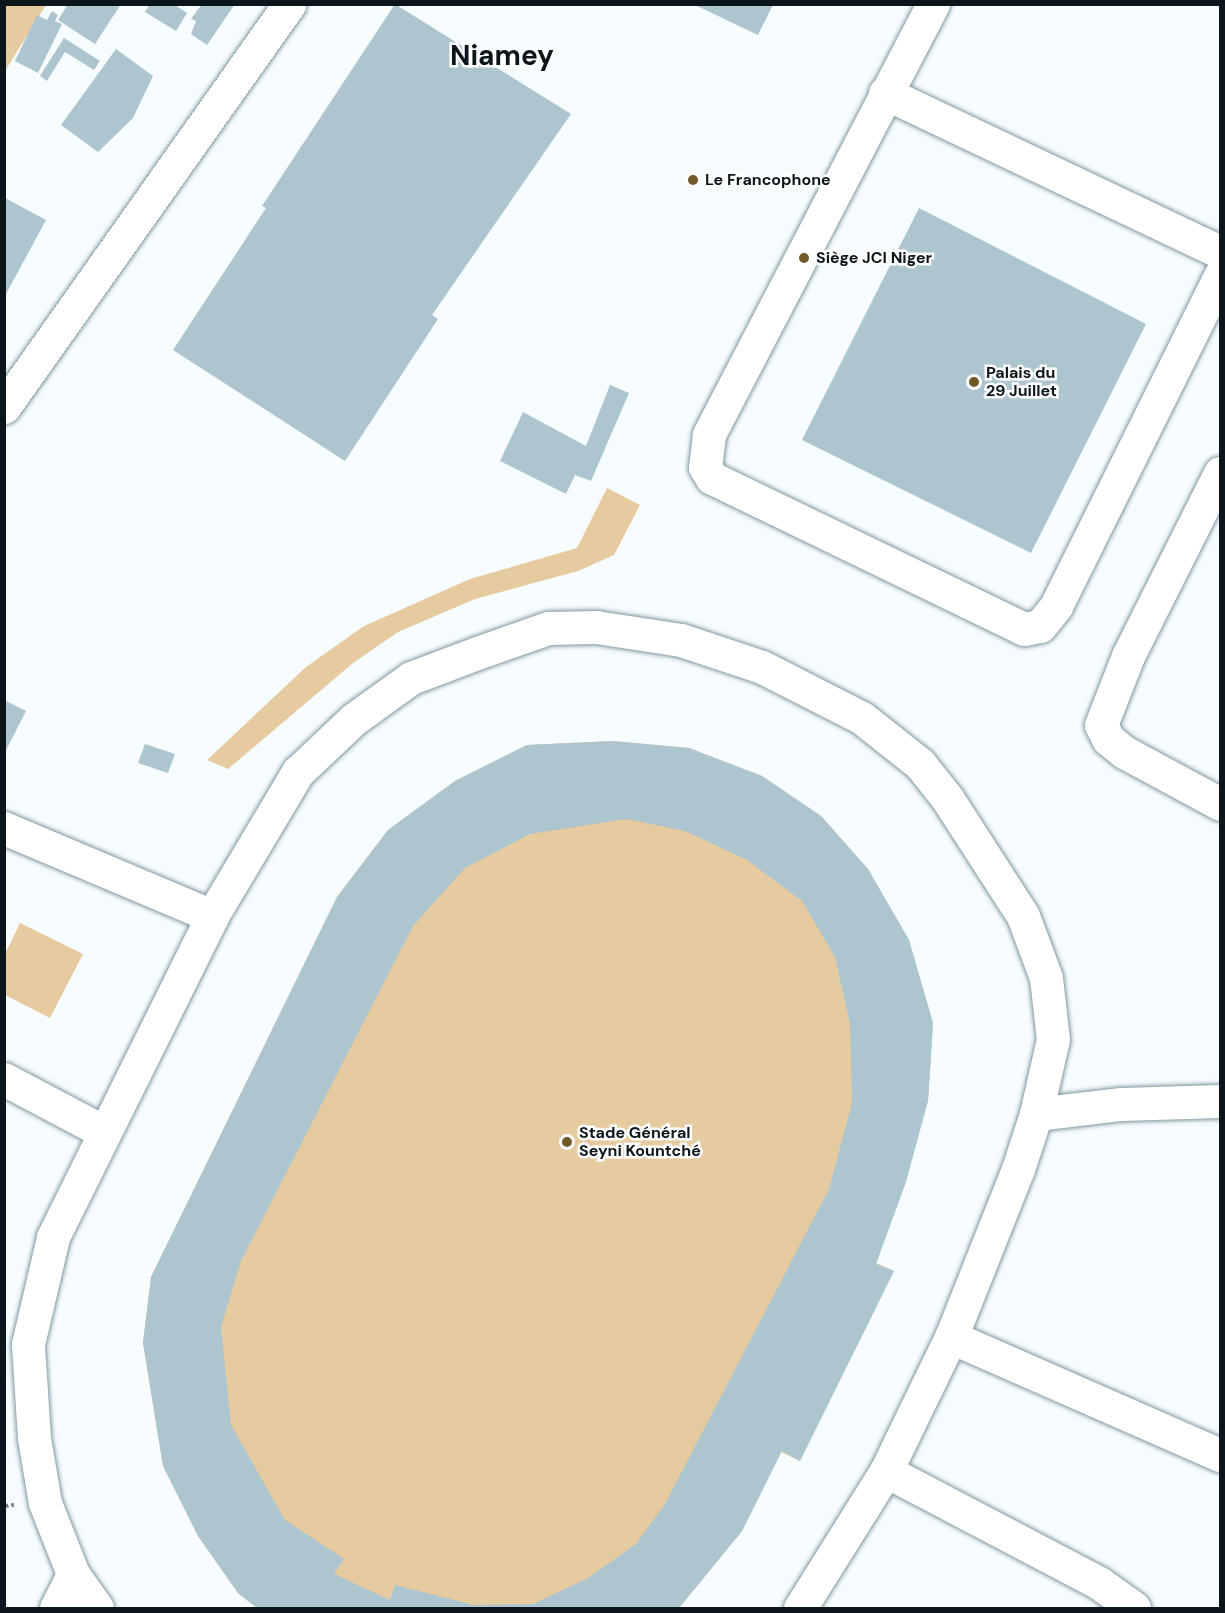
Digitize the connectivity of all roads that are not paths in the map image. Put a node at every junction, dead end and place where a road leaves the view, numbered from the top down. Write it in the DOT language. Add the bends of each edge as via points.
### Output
graph roads {
  1 [pos="289,4"];
  2 [pos="933,4"];
  3 [pos="885,93"];
  4 [pos="1221,252"];
  5 [pos="1221,275"];
  6 [pos="4,407"];
  7 [pos="1221,473"];
  8 [pos="1221,804"];
  9 [pos="4,828"];
  10 [pos="212,916"];
  11 [pos="4,1079"];
  12 [pos="1221,1101"];
  13 [pos="1036,1114"];
  14 [pos="104,1132"];
  15 [pos="951,1337"];
  16 [pos="1221,1455"];
  17 [pos="886,1471"];
  18 [pos="73,1574"];
  19 [pos="56,1608"];
  20 [pos="97,1608"];
  21 [pos="800,1608"];
  22 [pos="1134,1608"];
  1 -- 6 [label="street"];
  2 -- 3 [label="street"];
  3 -- 4 [label="street"];
  3 -- 5 [label="street" via="709,435 705,467 712,478 1024,629 1040,626 1056,606"];
  7 -- 8 [label="street" via="1128,656 1101,724 1108,739 1124,752"];
  9 -- 10 [label="street"];
  10 -- 13 [label="street" via="298,772 354,719 411,678 548,628 596,627 681,640 762,667 862,718 920,764 947,798 1023,916 1046,978 1053,1039"];
  10 -- 14 [label="street"];
  11 -- 14 [label="street"];
  12 -- 13 [label="street" via="1132,1103"];
  13 -- 15 [label="street"];
  14 -- 18 [label="street" via="53,1237 28,1344 34,1438 45,1503"];
  15 -- 16 [label="street"];
  15 -- 17 [label="street"];
  17 -- 21 [label="street"];
  17 -- 22 [label="street" via="1089,1577"];
  18 -- 19 [label="street"];
  18 -- 20 [label="street"];
}
